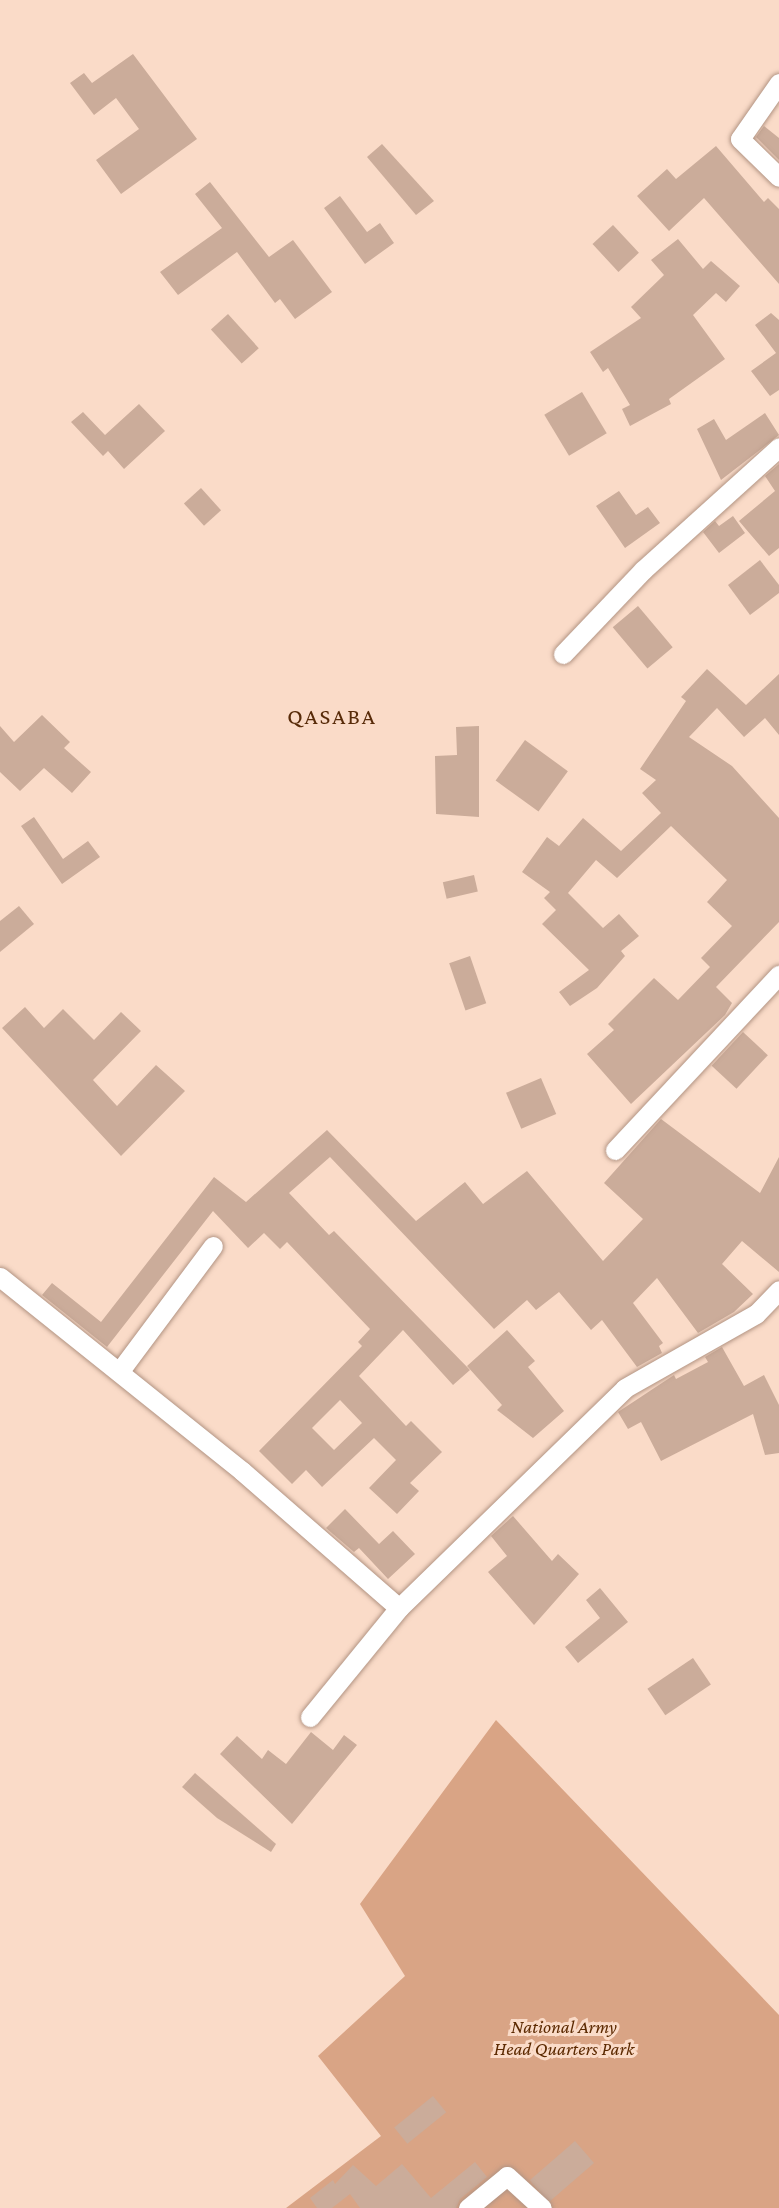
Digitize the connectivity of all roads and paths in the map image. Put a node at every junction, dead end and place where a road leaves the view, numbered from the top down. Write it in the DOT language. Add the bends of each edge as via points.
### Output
graph roads {
  1 [pos="779,83"];
  2 [pos="779,177"];
  3 [pos="779,447"];
  4 [pos="563,654"];
  5 [pos="779,975"];
  6 [pos="615,1150"];
  7 [pos="213,1246"];
  8 [pos="0,1277"];
  9 [pos="779,1290"];
  10 [pos="120,1372"];
  11 [pos="399,1608"];
  12 [pos="310,1717"];
  13 [pos="468,2208"];
  14 [pos="542,2208"];
  1 -- 2 [label="street" via="740,139"];
  3 -- 4 [label="street" via="643,570"];
  5 -- 6 [label="street"];
  7 -- 10 [label="street"];
  8 -- 10 [label="street"];
  9 -- 11 [label="street" via="756,1314 625,1388"];
  10 -- 11 [label="street"];
  11 -- 12 [label="street"];
  13 -- 14 [label="street" via="507,2176"];
}
